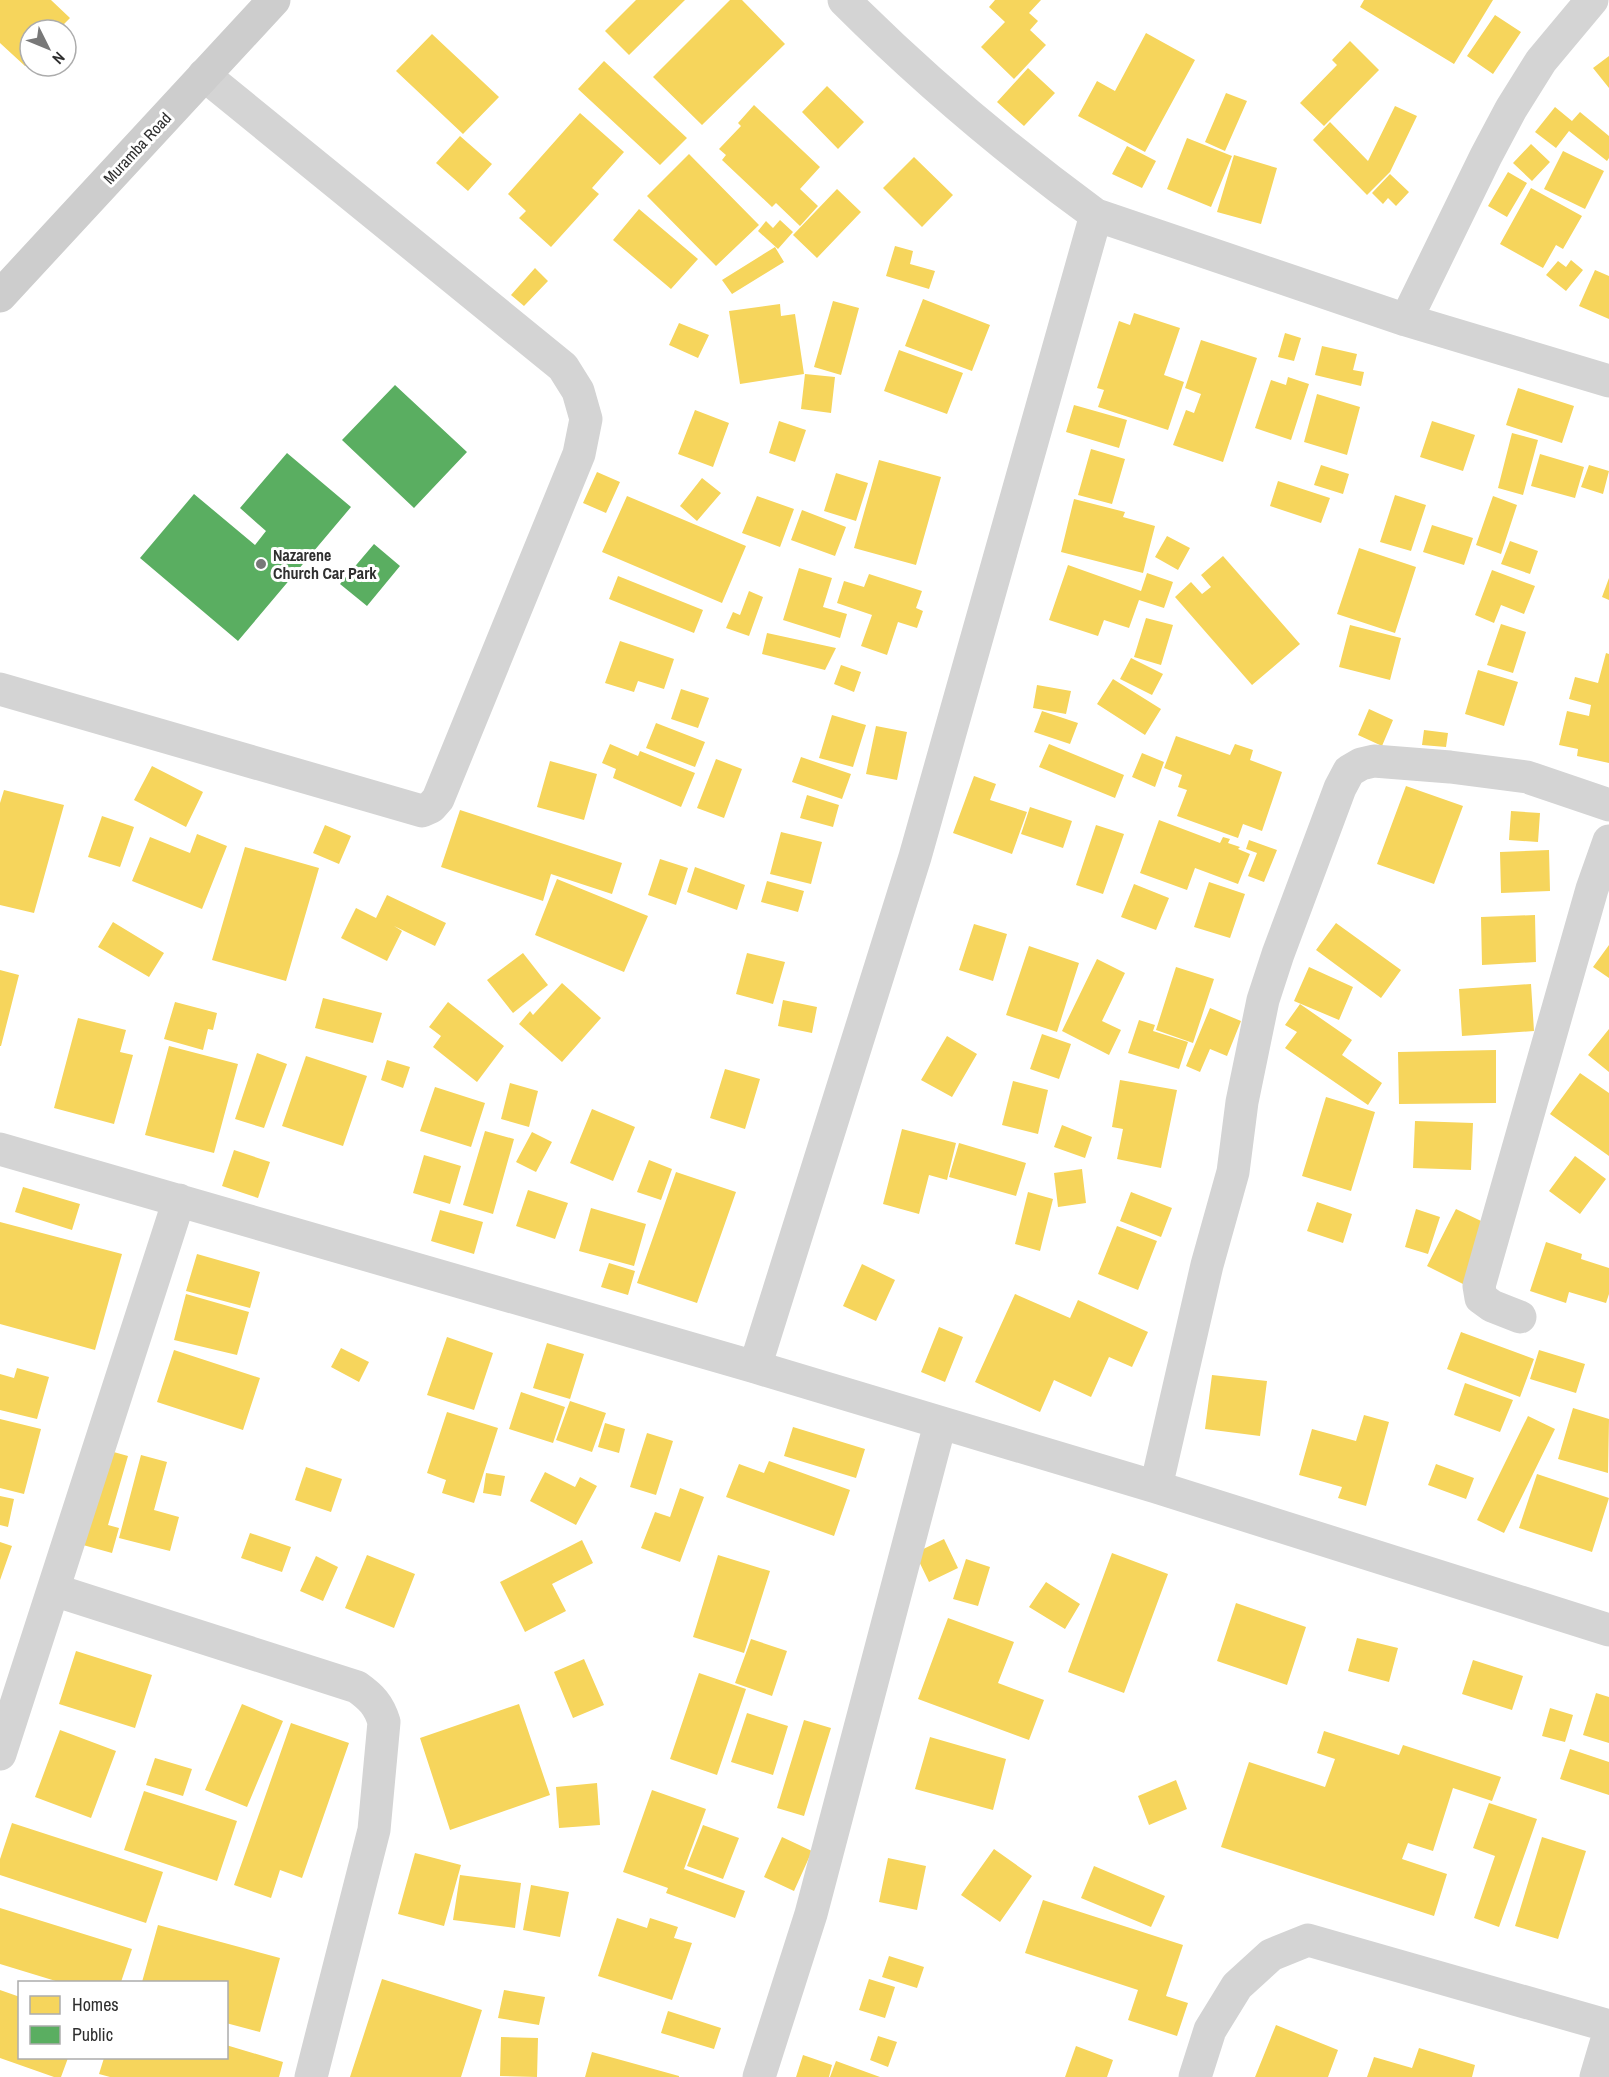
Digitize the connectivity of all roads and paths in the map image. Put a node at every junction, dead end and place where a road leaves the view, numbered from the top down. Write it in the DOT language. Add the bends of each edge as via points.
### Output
graph roads {
  1 [pos="274,0"];
  2 [pos="844,0"];
  3 [pos="1592,0"];
  4 [pos="204,75"];
  5 [pos="1096,215"];
  6 [pos="0,296"];
  7 [pos="1406,320"];
  8 [pos="1609,381"];
  9 [pos="0,689"];
  10 [pos="1609,805"];
  11 [pos="1609,841"];
  12 [pos="0,1149"];
  13 [pos="179,1200"];
  14 [pos="1520,1317"];
  15 [pos="755,1367"];
  16 [pos="940,1424"];
  17 [pos="1156,1487"];
  18 [pos="54,1590"];
  19 [pos="1609,1630"];
  20 [pos="0,1754"];
  21 [pos="1609,2026"];
  22 [pos="1609,2032"];
  23 [pos="311,2077"];
  24 [pos="759,2077"];
  25 [pos="1195,2077"];
  26 [pos="1596,2077"];
  1 -- 4 [label="street, Muramba Road"];
  2 -- 5 [label="street" via="975,120"];
  3 -- 7 [label="street" via="1541,61 1511,109"];
  4 -- 6 [label="street, Muramba Road"];
  4 -- 9 [label="street" via="562,367 578,392 586,418 579,454 438,799 422,811"];
  5 -- 7 [label="street"];
  5 -- 15 [label="street" via="915,856"];
  7 -- 8 [label="street"];
  10 -- 17 [label="street" via="1527,777 1374,761 1349,771 1263,1000 1242,1102 1233,1172 1207,1265"];
  11 -- 14 [label="street" via="1479,1286 1481,1298"];
  12 -- 13 [label="street"];
  13 -- 15 [label="street"];
  13 -- 18 [label="street"];
  15 -- 16 [label="street"];
  16 -- 17 [label="street"];
  16 -- 24 [label="street" via="810,1914"];
  17 -- 19 [label="street"];
  18 -- 20 [label="street"];
  18 -- 23 [label="street" via="357,1687 381,1710 384,1722 374,1830"];
  21 -- 25 [label="street" via="1308,1940 1271,1955 1238,1986 1210,2030"];
  22 -- 26 [label="street"];
}
